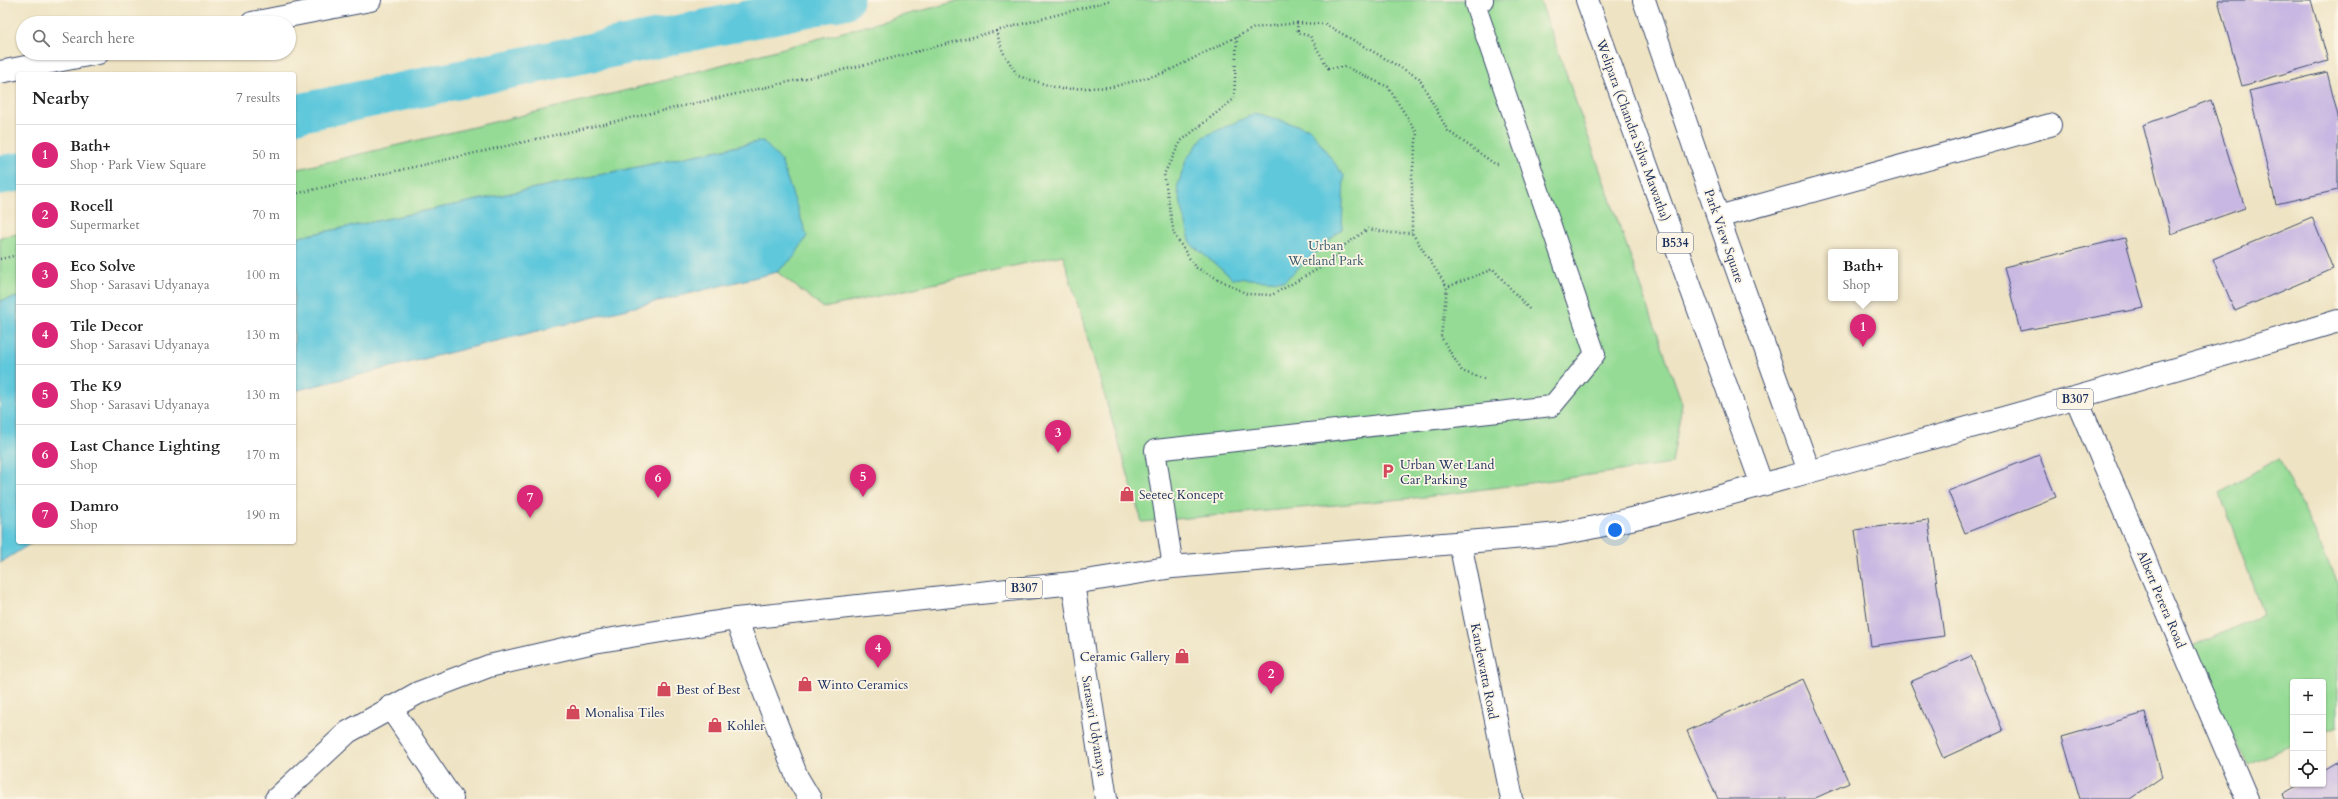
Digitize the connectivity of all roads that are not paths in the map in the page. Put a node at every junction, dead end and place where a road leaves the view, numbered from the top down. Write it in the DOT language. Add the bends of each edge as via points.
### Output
graph roads {
  1 [pos="370,0"];
  2 [pos="1483,0"];
  3 [pos="1587,0"];
  4 [pos="1644,0"];
  5 [pos="288,16"];
  6 [pos="62,60"];
  7 [pos="0,72"];
  8 [pos="2050,125"];
  9 [pos="1718,217"];
  10 [pos="2338,321"];
  11 [pos="2076,398"];
  12 [pos="1810,471"];
  13 [pos="1762,486"];
  14 [pos="1460,543"];
  15 [pos="1173,567"];
  16 [pos="1073,583"];
  17 [pos="736,619"];
  18 [pos="390,707"];
  19 [pos="276,799"];
  20 [pos="452,799"];
  21 [pos="810,799"];
  22 [pos="1106,799"];
  23 [pos="1512,799"];
  24 [pos="2247,799"];
  1 -- 5 [label="main road"];
  2 -- 15 [label="lane" via="1475,4 1595,354 1552,406 1155,450"];
  3 -- 13 [label="main road, Welipara (Chandra Silva Mawatha) / B534"];
  4 -- 9 [label="main road, Park View Square"];
  6 -- 7 [label="main road"];
  8 -- 9 [label="main road"];
  9 -- 12 [label="main road, Park View Square"];
  10 -- 11 [label="main road, B307"];
  11 -- 12 [label="main road, B307"];
  11 -- 24 [label="main road, Albert Perera Road"];
  12 -- 13 [label="main road, B307"];
  13 -- 14 [label="main road, B307" via="1618,523 1560,534"];
  14 -- 15 [label="main road, B307"];
  14 -- 23 [label="main road, Kandewatta Road"];
  15 -- 16 [label="main road, B307"];
  16 -- 17 [label="main road, B307"];
  16 -- 22 [label="main road, Sarasavi Udyanaya"];
  17 -- 18 [label="main road, B307" via="594,642 489,666 418,693"];
  17 -- 21 [label="main road" via="797,777"];
  18 -- 19 [label="main road, B307" via="348,732"];
  18 -- 20 [label="main road"];
}
